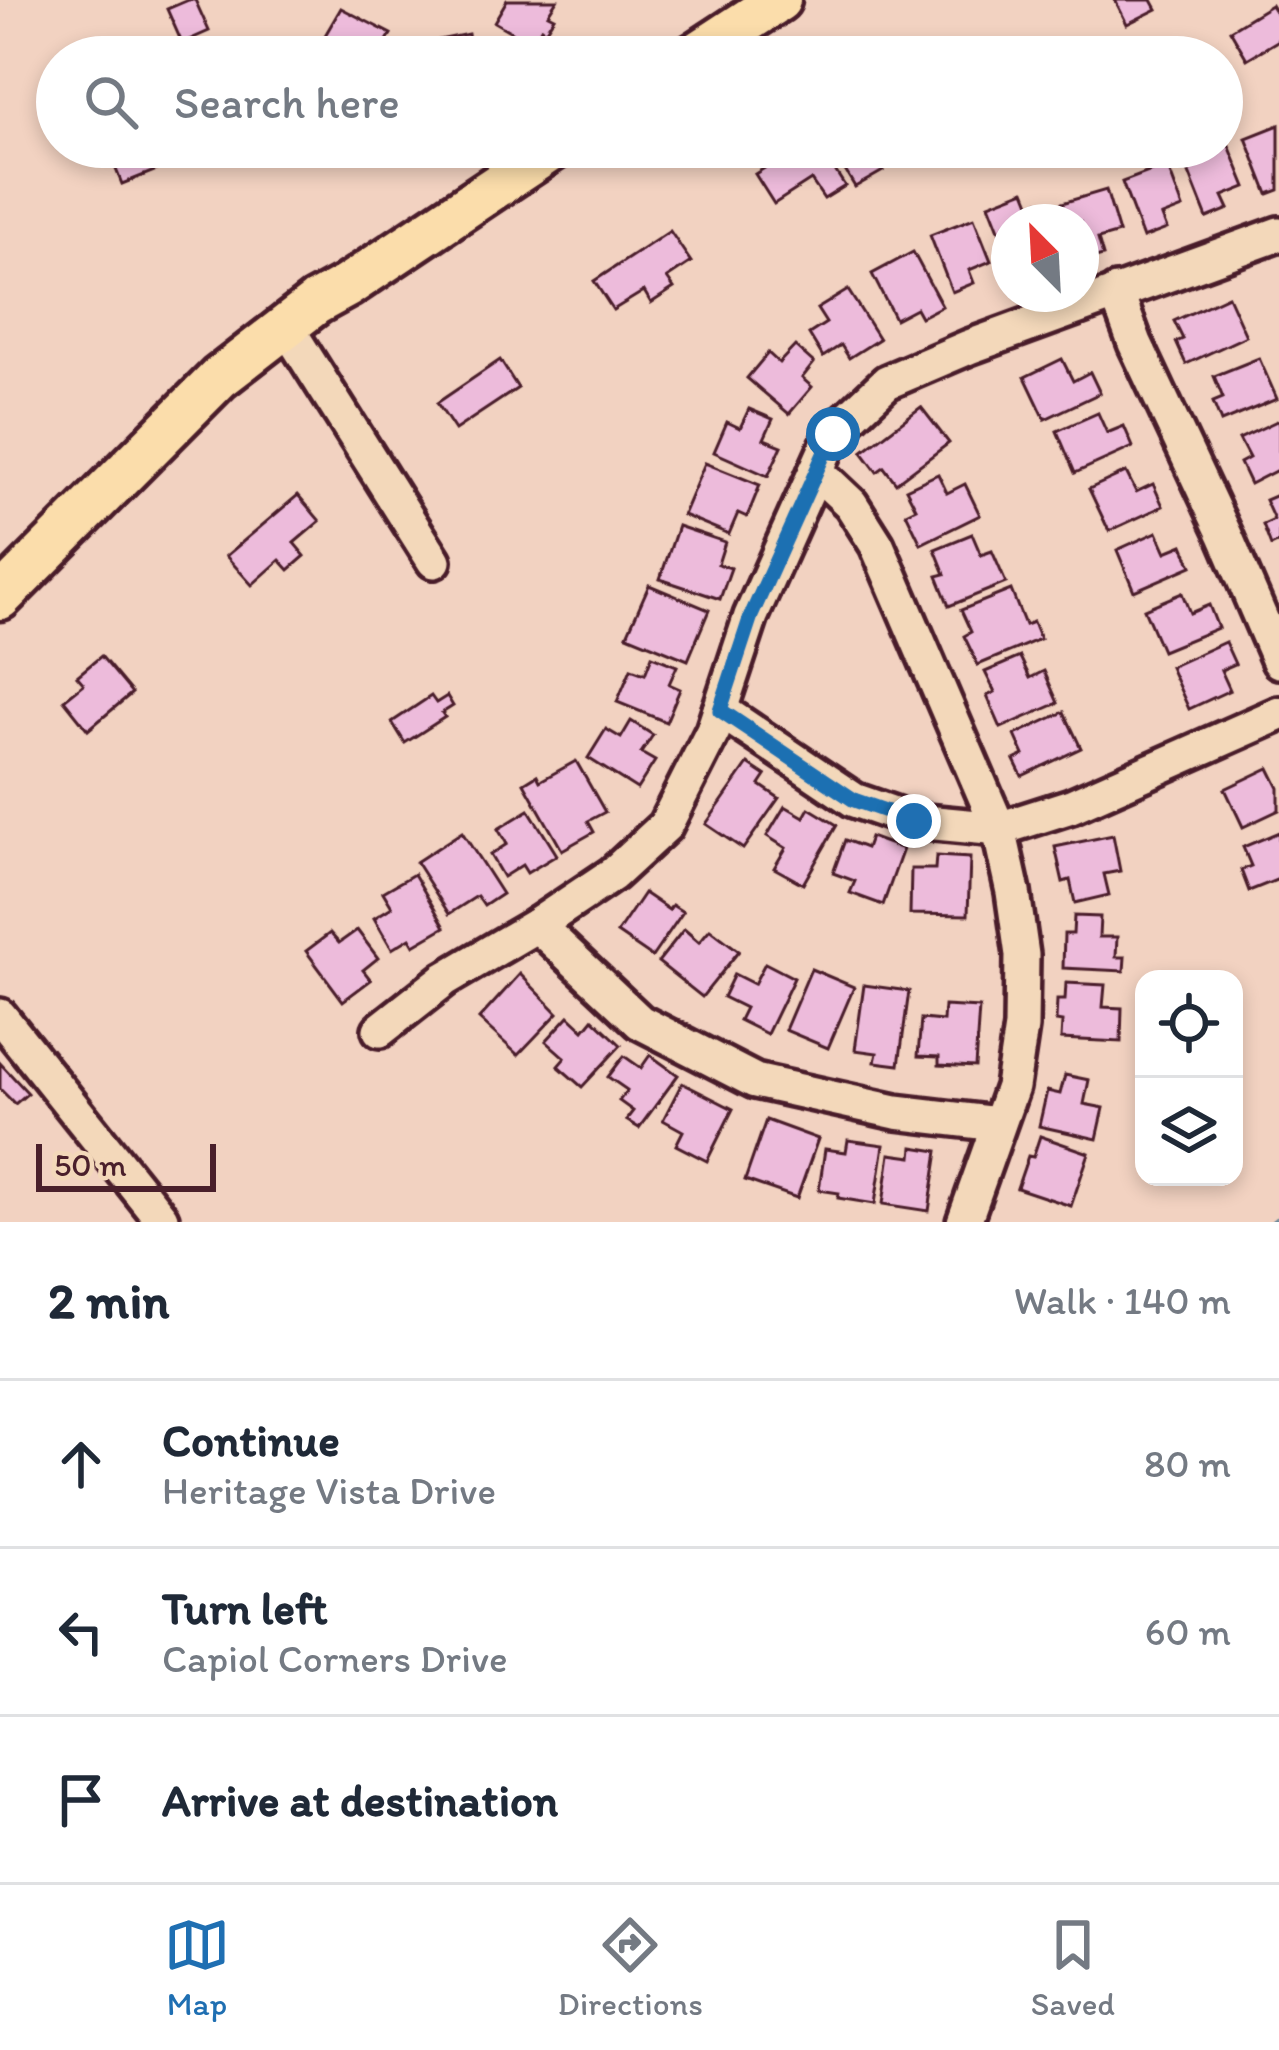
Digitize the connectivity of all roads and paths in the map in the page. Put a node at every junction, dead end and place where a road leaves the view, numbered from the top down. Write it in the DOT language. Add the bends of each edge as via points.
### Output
graph roads {
  1 [pos="779,0"];
  2 [pos="724,36"];
  3 [pos="524,168"];
  4 [pos="1279,234"];
  5 [pos="1116,292"];
  6 [pos="286,326"];
  7 [pos="816,471"];
  8 [pos="434,561"];
  9 [pos="0,598"];
  10 [pos="1279,661"];
  11 [pos="720,710"];
  12 [pos="1279,714"];
  13 [pos="999,830"];
  14 [pos="537,925"];
  15 [pos="0,1016"];
  16 [pos="380,1030"];
  17 [pos="997,1124"];
  18 [pos="160,1218"];
  19 [pos="964,1222"];
  1 -- 2 [label="main road"];
  3 -- 6 [label="main road"];
  4 -- 5 [label="street"];
  5 -- 7 [label="street" via="887,382 833,434"];
  5 -- 10 [label="street"];
  6 -- 8 [label="street"];
  6 -- 9 [label="main road" via="219,378"];
  7 -- 11 [label="street" via="751,616"];
  7 -- 13 [label="street" via="851,504 877,545"];
  11 -- 13 [label="street" via="854,800 914,821"];
  11 -- 14 [label="street" via="665,826 613,874"];
  12 -- 13 [label="street"];
  13 -- 17 [label="street" via="1022,955 1021,1027"];
  14 -- 16 [label="street" via="445,979"];
  14 -- 17 [label="street" via="640,1022 754,1081"];
  15 -- 18 [label="street"];
  17 -- 19 [label="street"];
}
